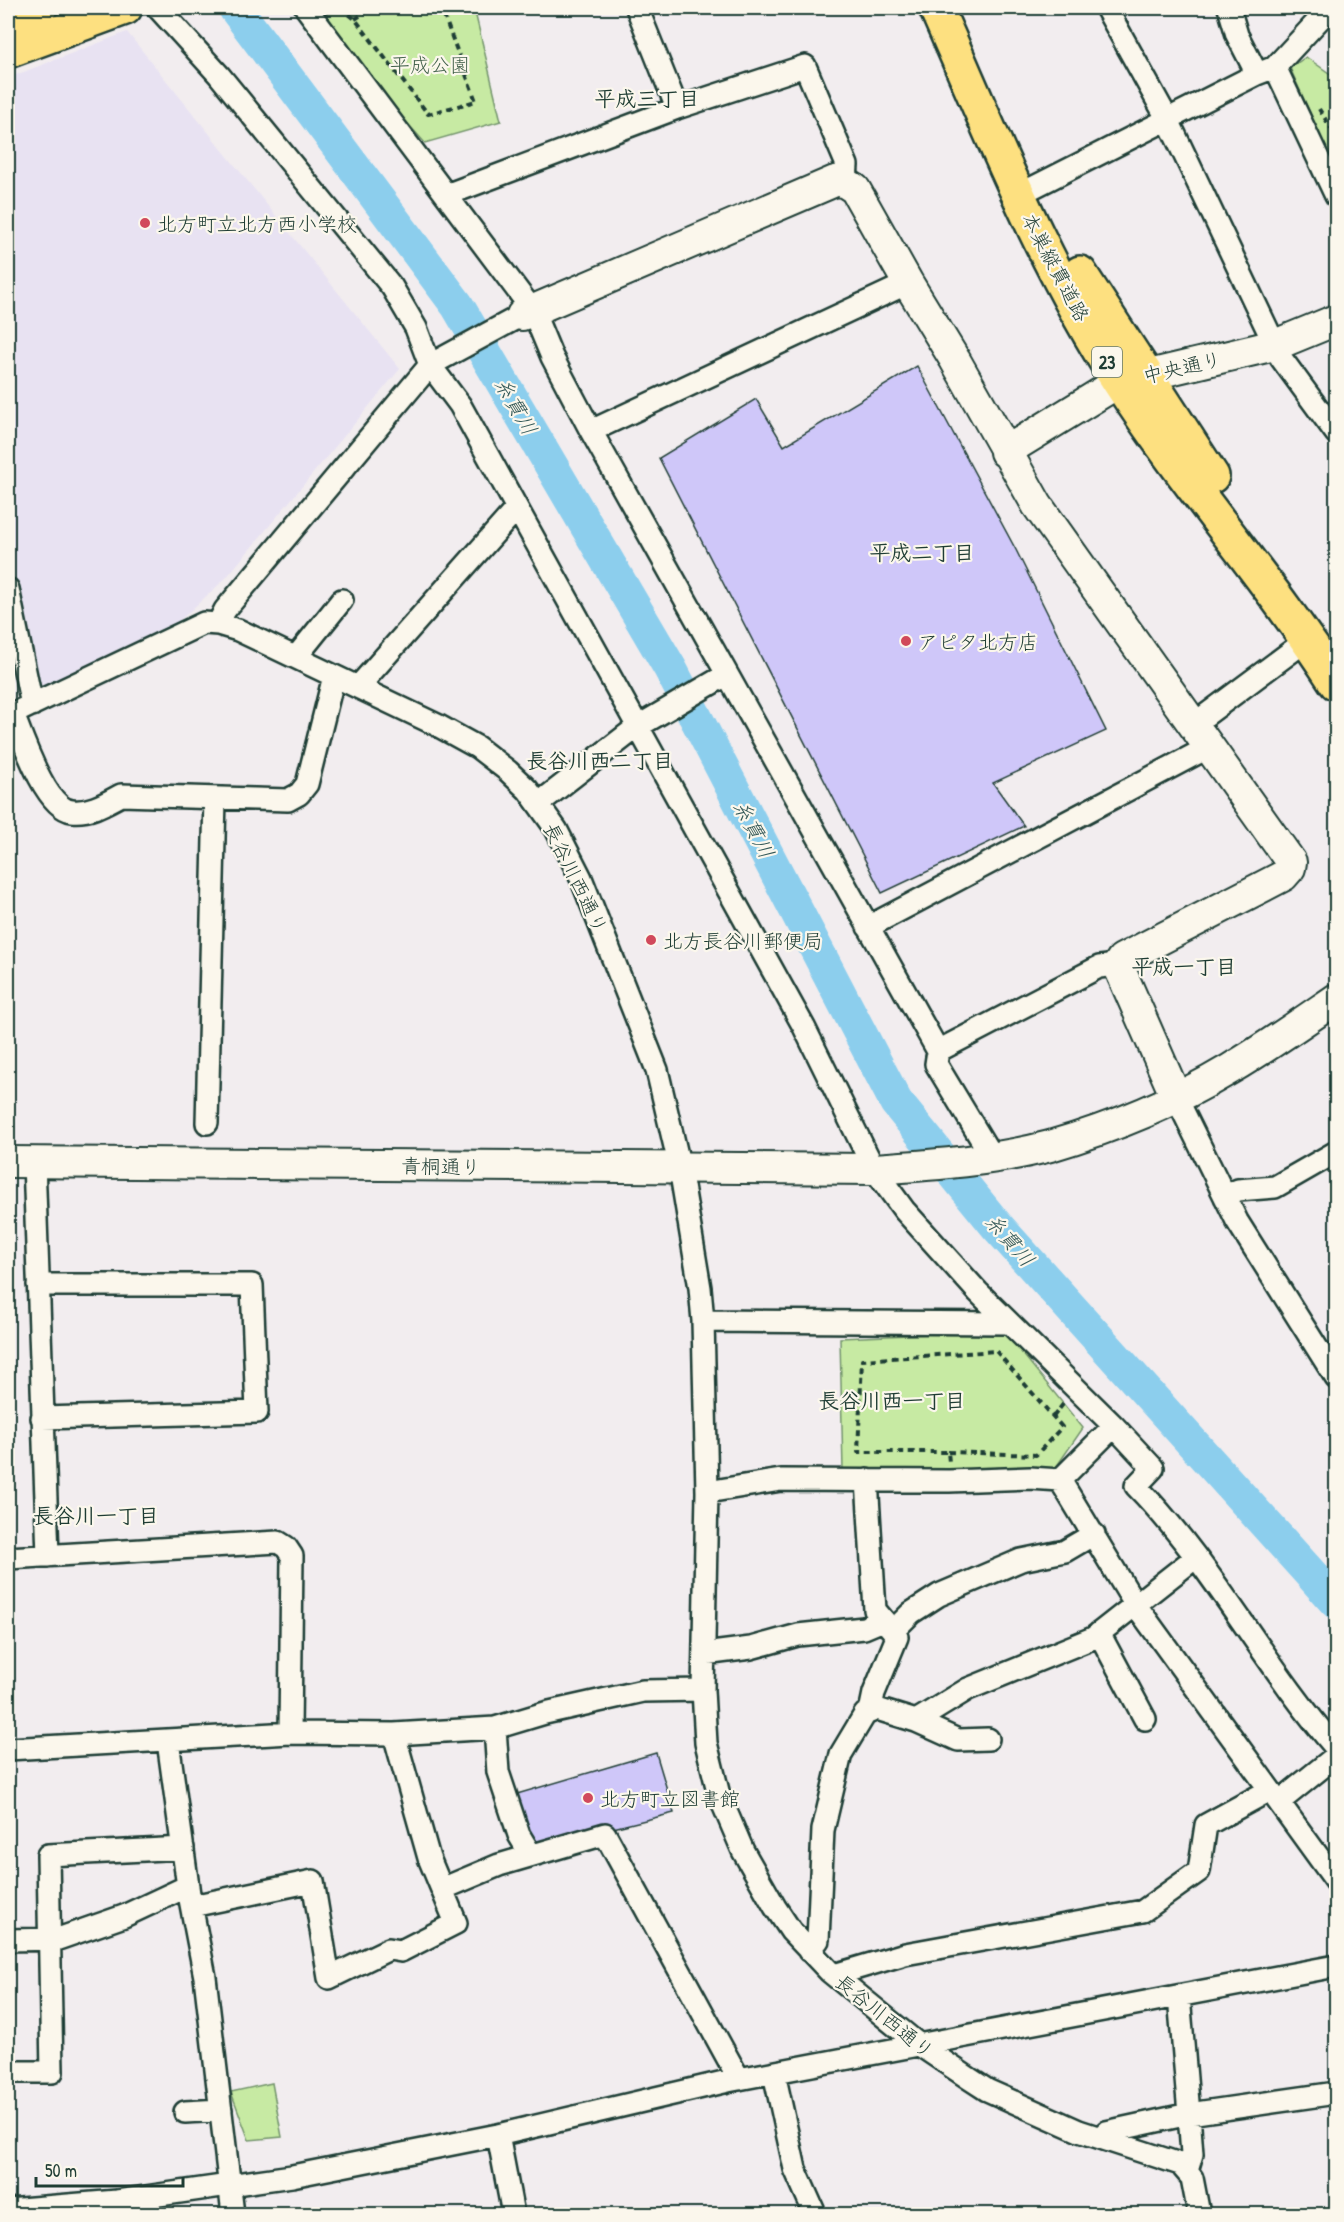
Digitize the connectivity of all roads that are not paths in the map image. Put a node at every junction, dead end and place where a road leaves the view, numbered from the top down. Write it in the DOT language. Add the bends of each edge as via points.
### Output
graph roads {
  1 [pos="40,8"];
  2 [pos="126,8"];
  3 [pos="158,8"];
  4 [pos="306,8"];
  5 [pos="637,8"];
  6 [pos="936,8"];
  7 [pos="957,8"];
  8 [pos="1106,8"];
  9 [pos="1229,8"];
  10 [pos="1330,8"];
  11 [pos="8,20"];
  12 [pos="8,51"];
  13 [pos="1266,70"];
  14 [pos="677,108"];
  15 [pos="1168,120"];
  16 [pos="846,182"];
  17 [pos="1026,190"];
  18 [pos="446,195"];
  19 [pos="1336,196"];
  20 [pos="908,283"];
  21 [pos="528,313"];
  22 [pos="1336,320"];
  23 [pos="1275,345"];
  24 [pos="432,363"];
  25 [pos="1132,378"];
  26 [pos="591,431"];
  27 [pos="1336,433"];
  28 [pos="1005,452"];
  29 [pos="517,508"];
  30 [pos="8,589"];
  31 [pos="342,600"];
  32 [pos="218,624"];
  33 [pos="1322,642"];
  34 [pos="296,657"];
  35 [pos="334,676"];
  36 [pos="722,678"];
  37 [pos="1336,683"];
  38 [pos="357,687"];
  39 [pos="18,712"];
  40 [pos="641,724"];
  41 [pos="1202,735"];
  42 [pos="215,798"];
  43 [pos="538,804"];
  44 [pos="868,927"];
  45 [pos="1118,965"];
  46 [pos="1336,999"];
  47 [pos="938,1051"];
  48 [pos="1176,1097"];
  49 [pos="207,1123"];
  50 [pos="1336,1152"];
  51 [pos="992,1157"];
  52 [pos="21,1162"];
  53 [pos="680,1168"];
  54 [pos="874,1169"];
  55 [pos="1225,1197"];
  56 [pos="38,1285"];
  57 [pos="703,1321"];
  58 [pos="1008,1323"];
  59 [pos="1336,1378"];
  60 [pos="42,1418"];
  61 [pos="1114,1426"];
  62 [pos="867,1480"];
  63 [pos="1060,1480"];
  64 [pos="707,1492"];
  65 [pos="1094,1534"];
  66 [pos="48,1556"];
  67 [pos="1196,1557"];
  68 [pos="8,1558"];
  69 [pos="1135,1604"];
  70 [pos="888,1625"];
  71 [pos="1099,1633"];
  72 [pos="704,1654"];
  73 [pos="704,1689"];
  74 [pos="870,1712"];
  75 [pos="1145,1719"];
  76 [pos="916,1721"];
  77 [pos="495,1728"];
  78 [pos="290,1733"];
  79 [pos="394,1734"];
  80 [pos="988,1739"];
  81 [pos="168,1741"];
  82 [pos="1336,1748"];
  83 [pos="8,1749"];
  84 [pos="1336,1756"];
  85 [pos="1275,1796"];
  86 [pos="183,1848"];
  87 [pos="531,1856"];
  88 [pos="1336,1881"];
  89 [pos="442,1889"];
  90 [pos="190,1896"];
  91 [pos="50,1939"];
  92 [pos="8,1940"];
  93 [pos="809,1952"];
  94 [pos="1336,1966"];
  95 [pos="834,1975"];
  96 [pos="1179,1996"];
  97 [pos="918,2044"];
  98 [pos="8,2072"];
  99 [pos="774,2073"];
  100 [pos="739,2079"];
  101 [pos="1336,2093"];
  102 [pos="221,2110"];
  103 [pos="185,2112"];
  104 [pos="1189,2114"];
  105 [pos="498,2135"];
  106 [pos="1101,2138"];
  107 [pos="1187,2171"];
  108 [pos="229,2185"];
  109 [pos="8,2210"];
  110 [pos="233,2214"];
  111 [pos="513,2214"];
  112 [pos="815,2214"];
  113 [pos="1199,2214"];
  1 -- 11 [label="main road"];
  2 -- 12 [label="main road"];
  3 -- 24 [label="street" via="219,75 392,287"];
  4 -- 18 [label="street"];
  5 -- 14 [label="street"];
  6 -- 17 [label="main road, 本巣縦貫道路 / 23"];
  7 -- 17 [label="main road, 本巣縦貫道路 / 23"];
  8 -- 15 [label="street"];
  9 -- 13 [label="street" via="1237,35"];
  10 -- 13 [label="street"];
  13 -- 15 [label="street"];
  13 -- 19 [label="street"];
  14 -- 16 [label="street" via="805,66 847,165"];
  14 -- 18 [label="street"];
  15 -- 17 [label="street"];
  15 -- 23 [label="street"];
  16 -- 20 [label="street" via="855,189"];
  16 -- 21 [label="street" via="835,181"];
  17 -- 25 [label="main road, 本巣縦貫道路 / 23" via="1050,263"];
  18 -- 21 [label="street"];
  20 -- 26 [label="street"];
  20 -- 28 [label="street"];
  21 -- 24 [label="street"];
  21 -- 26 [label="street"];
  22 -- 23 [label="street, 中央通り"];
  23 -- 25 [label="street, 中央通り"];
  23 -- 27 [label="street"];
  24 -- 29 [label="street"];
  24 -- 32 [label="street" via="225,610"];
  25 -- 28 [label="street, 中央通り"];
  25 -- 33 [label="main road, 本巣縦貫道路 / 23" via="1193,486"];
  26 -- 36 [label="street"];
  28 -- 41 [label="street" via="1036,506"];
  29 -- 38 [label="street"];
  29 -- 40 [label="street"];
  30 -- 39 [label="street"];
  31 -- 34 [label="street"];
  32 -- 34 [label="street, 長谷川西通り"];
  32 -- 39 [label="street" via="204,623"];
  33 -- 37 [label="main road, 本巣縦貫道路 / 23"];
  33 -- 41 [label="street"];
  34 -- 35 [label="street, 長谷川西通り"];
  35 -- 38 [label="street, 長谷川西通り"];
  35 -- 42 [label="street" via="307,784 299,794 288,800"];
  36 -- 40 [label="street"];
  36 -- 44 [label="street"];
  38 -- 43 [label="street, 長谷川西通り" via="477,747 508,771"];
  39 -- 42 [label="street" via="41,783 69,811 100,806 120,795"];
  40 -- 43 [label="street"];
  40 -- 54 [label="street" via="804,1027"];
  41 -- 44 [label="street"];
  41 -- 45 [label="street" via="1289,858 1290,868 1283,876 1122,959"];
  42 -- 49 [label="street"];
  43 -- 53 [label="street, 長谷川西通り" via="556,829 581,878 641,1027 657,1070"];
  44 -- 47 [label="street"];
  45 -- 47 [label="street" via="1099,967"];
  45 -- 48 [label="street"];
  46 -- 48 [label="street, 青桐通り" via="1229,1070"];
  47 -- 51 [label="street" via="936,1064"];
  48 -- 51 [label="street, 青桐通り" via="1049,1146"];
  48 -- 55 [label="street"];
  50 -- 55 [label="street" via="1275,1187 1238,1190"];
  51 -- 54 [label="street, 青桐通り"];
  52 -- 53 [label="street, 青桐通り"];
  52 -- 56 [label="street"];
  53 -- 54 [label="street, 青桐通り"];
  53 -- 57 [label="street, 長谷川西通り"];
  54 -- 58 [label="street" via="904,1210"];
  55 -- 59 [label="street"];
  56 -- 60 [label="street"];
  56 -- 60 [label="street" via="252,1285 257,1412"];
  57 -- 58 [label="street"];
  57 -- 64 [label="street, 長谷川西通り"];
  58 -- 61 [label="street"];
  60 -- 66 [label="street"];
  61 -- 63 [label="street"];
  61 -- 67 [label="street" via="1153,1468 1136,1486"];
  62 -- 63 [label="street"];
  62 -- 64 [label="street" via="781,1480"];
  62 -- 70 [label="street" via="875,1610"];
  63 -- 65 [label="street"];
  64 -- 72 [label="street, 長谷川西通り"];
  65 -- 69 [label="street"];
  65 -- 70 [label="street" via="1065,1551 1021,1560 939,1595"];
  66 -- 68 [label="street"];
  66 -- 78 [label="street" via="278,1542 286,1547 292,1556"];
  67 -- 69 [label="street"];
  67 -- 82 [label="street" via="1307,1714"];
  69 -- 71 [label="street"];
  69 -- 85 [label="street"];
  70 -- 72 [label="street" via="798,1635 751,1648"];
  70 -- 74 [label="street" via="897,1637"];
  71 -- 75 [label="street"];
  71 -- 76 [label="street" via="968,1689"];
  72 -- 73 [label="street, 長谷川西通り"];
  73 -- 77 [label="street" via="643,1691"];
  73 -- 93 [label="street, 長谷川西通り" via="706,1743 719,1795 743,1851 775,1907"];
  74 -- 76 [label="street" via="877,1709"];
  74 -- 93 [label="street" via="841,1754 823,1830 818,1940"];
  76 -- 80 [label="street" via="958,1740"];
  77 -- 79 [label="street"];
  77 -- 87 [label="street" via="498,1772 519,1835"];
  78 -- 79 [label="street"];
  78 -- 81 [label="street"];
  79 -- 89 [label="street" via="429,1858"];
  81 -- 83 [label="street"];
  81 -- 86 [label="street"];
  84 -- 85 [label="street"];
  85 -- 88 [label="street"];
  85 -- 95 [label="street" via="1206,1825 1199,1871 1143,1911 905,1954"];
  86 -- 90 [label="street"];
  86 -- 91 [label="street" via="48,1856"];
  87 -- 89 [label="street"];
  87 -- 100 [label="street" via="605,1834"];
  89 -- 90 [label="street" via="456,1923 401,1952 389,1948 329,1978 313,1881"];
  90 -- 91 [label="street"];
  90 -- 102 [label="street" via="206,1977"];
  91 -- 92 [label="street"];
  91 -- 98 [label="street" via="52,2072"];
  93 -- 95 [label="street, 長谷川西通り"];
  94 -- 96 [label="street"];
  95 -- 97 [label="street, 長谷川西通り"];
  96 -- 97 [label="street"];
  96 -- 104 [label="street"];
  97 -- 99 [label="street"];
  97 -- 106 [label="street, 長谷川西通り" via="987,2090"];
  99 -- 100 [label="street"];
  99 -- 112 [label="street" via="795,2169"];
  100 -- 105 [label="street"];
  101 -- 104 [label="street"];
  102 -- 103 [label="street"];
  102 -- 108 [label="street"];
  104 -- 106 [label="street" via="1106,2132"];
  104 -- 107 [label="street" via="1192,2154"];
  105 -- 108 [label="street"];
  105 -- 111 [label="street"];
  106 -- 107 [label="street, 長谷川西通り" via="1180,2164"];
  107 -- 113 [label="street"];
  108 -- 109 [label="street" via="117,2201"];
  108 -- 110 [label="street"];
}
